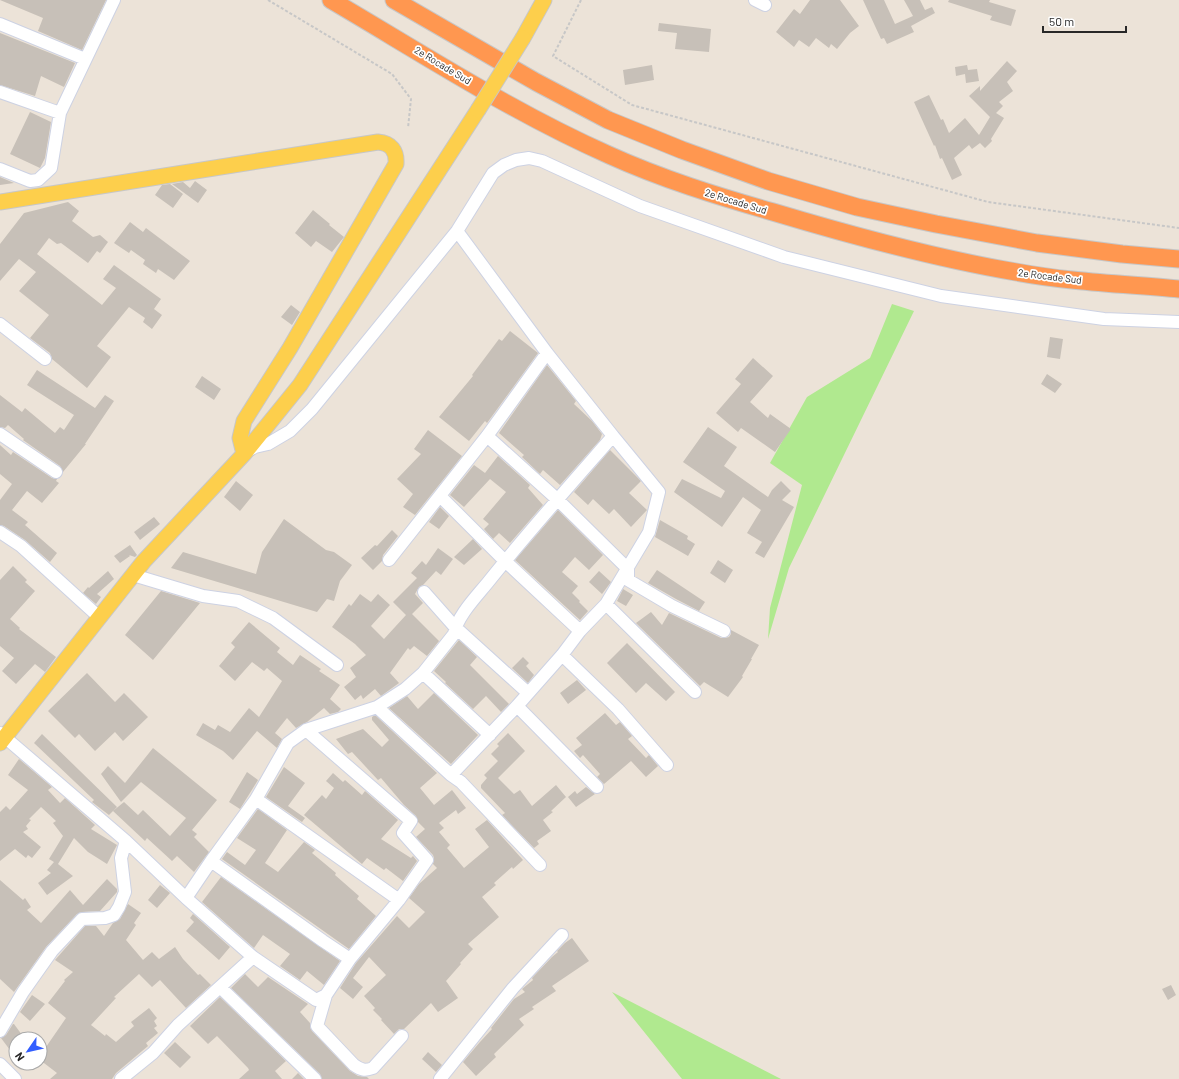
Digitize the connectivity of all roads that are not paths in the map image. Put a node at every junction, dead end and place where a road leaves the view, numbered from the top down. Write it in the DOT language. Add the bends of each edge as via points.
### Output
graph roads {
  1 [pos="114,0"];
  2 [pos="331,0"];
  3 [pos="394,0"];
  4 [pos="544,0"];
  5 [pos="0,24"];
  6 [pos="85,59"];
  7 [pos="0,92"];
  8 [pos="60,113"];
  9 [pos="0,169"];
  10 [pos="0,202"];
  11 [pos="457,231"];
  12 [pos="1179,259"];
  13 [pos="1179,289"];
  14 [pos="1179,322"];
  15 [pos="0,324"];
  16 [pos="547,353"];
  17 [pos="45,359"];
  18 [pos="0,434"];
  19 [pos="487,436"];
  20 [pos="613,436"];
  21 [pos="244,454"];
  22 [pos="56,472"];
  23 [pos="440,496"];
  24 [pos="558,500"];
  25 [pos="0,532"];
  26 [pos="389,560"];
  27 [pos="505,561"];
  28 [pos="628,569"];
  29 [pos="133,575"];
  30 [pos="424,592"];
  31 [pos="606,604"];
  32 [pos="99,617"];
  33 [pos="455,627"];
  34 [pos="580,631"];
  35 [pos="724,631"];
  36 [pos="562,655"];
  37 [pos="337,665"];
  38 [pos="423,673"];
  39 [pos="695,692"];
  40 [pos="528,693"];
  41 [pos="517,706"];
  42 [pos="377,707"];
  43 [pos="306,730"];
  44 [pos="490,735"];
  45 [pos="2,738"];
  46 [pos="667,765"];
  47 [pos="451,774"];
  48 [pos="597,787"];
  49 [pos="256,799"];
  50 [pos="126,841"];
  51 [pos="211,861"];
  52 [pos="540,865"];
  53 [pos="186,898"];
  54 [pos="399,900"];
  55 [pos="562,935"];
  56 [pos="254,956"];
  57 [pos="350,959"];
  58 [pos="220,987"];
  59 [pos="326,994"];
  60 [pos="0,1032"];
  61 [pos="402,1036"];
  62 [pos="0,1064"];
  63 [pos="15,1079"];
  64 [pos="121,1079"];
  65 [pos="315,1079"];
  66 [pos="440,1079"];
  1 -- 6 [label="street"];
  2 -- 13 [label="highway, 2e Rocade Sud" via="558,131 666,178 853,236 957,261 1017,273"];
  3 -- 12 [label="highway" via="536,82 608,120 682,150 768,180 857,207 952,227 1045,244"];
  4 -- 21 [label="main road, bridge" via="478,110 300,385"];
  5 -- 6 [label="street"];
  6 -- 8 [label="street"];
  7 -- 8 [label="street"];
  8 -- 9 [label="street" via="51,168 38,180 30,181"];
  10 -- 21 [label="main road" via="378,142 389,144 393,148 397,158 396,164 290,348 244,420 240,438"];
  11 -- 14 [label="street" via="493,173 504,165 529,158 542,161 640,206 792,259 941,296 1104,319"];
  11 -- 16 [label="street"];
  11 -- 21 [label="street" via="312,409 290,431"];
  15 -- 17 [label="street"];
  16 -- 19 [label="street"];
  16 -- 20 [label="street"];
  18 -- 22 [label="street"];
  19 -- 23 [label="street"];
  19 -- 24 [label="street"];
  20 -- 24 [label="street"];
  20 -- 28 [label="street" via="660,492 649,532"];
  21 -- 29 [label="main road"];
  23 -- 26 [label="street"];
  23 -- 27 [label="street"];
  24 -- 27 [label="street"];
  24 -- 28 [label="street"];
  25 -- 32 [label="street" via="21,546"];
  27 -- 33 [label="street"];
  27 -- 34 [label="street"];
  28 -- 31 [label="street"];
  28 -- 35 [label="street" via="628,580 672,606"];
  29 -- 32 [label="main road"];
  29 -- 37 [label="street" via="203,596 238,601 273,618"];
  30 -- 33 [label="street"];
  31 -- 34 [label="street"];
  31 -- 39 [label="street"];
  32 -- 45 [label="main road"];
  33 -- 38 [label="street" via="454,634"];
  33 -- 40 [label="street"];
  34 -- 36 [label="street"];
  36 -- 40 [label="street"];
  36 -- 46 [label="street" via="618,709"];
  38 -- 42 [label="street" via="405,689"];
  38 -- 44 [label="street"];
  40 -- 41 [label="street"];
  41 -- 44 [label="street"];
  41 -- 48 [label="street"];
  42 -- 43 [label="street"];
  42 -- 47 [label="street"];
  43 -- 49 [label="street" via="288,743"];
  43 -- 54 [label="street" via="411,821 403,833 427,860"];
  44 -- 47 [label="street"];
  45 -- 50 [label="street"];
  47 -- 52 [label="street"];
  49 -- 51 [label="street"];
  49 -- 54 [label="street"];
  50 -- 53 [label="street"];
  50 -- 60 [label="street" via="121,858 125,892 114,915 82,919 52,951 23,992"];
  51 -- 53 [label="street"];
  51 -- 57 [label="street"];
  53 -- 56 [label="street"];
  54 -- 57 [label="street"];
  55 -- 66 [label="street" via="513,988"];
  56 -- 58 [label="street"];
  56 -- 59 [label="street" via="316,1000"];
  57 -- 59 [label="street"];
  58 -- 64 [label="street" via="178,1025 154,1053"];
  58 -- 65 [label="street"];
  59 -- 61 [label="street" via="317,1026 360,1069 373,1068"];
  62 -- 63 [label="street"];
}
